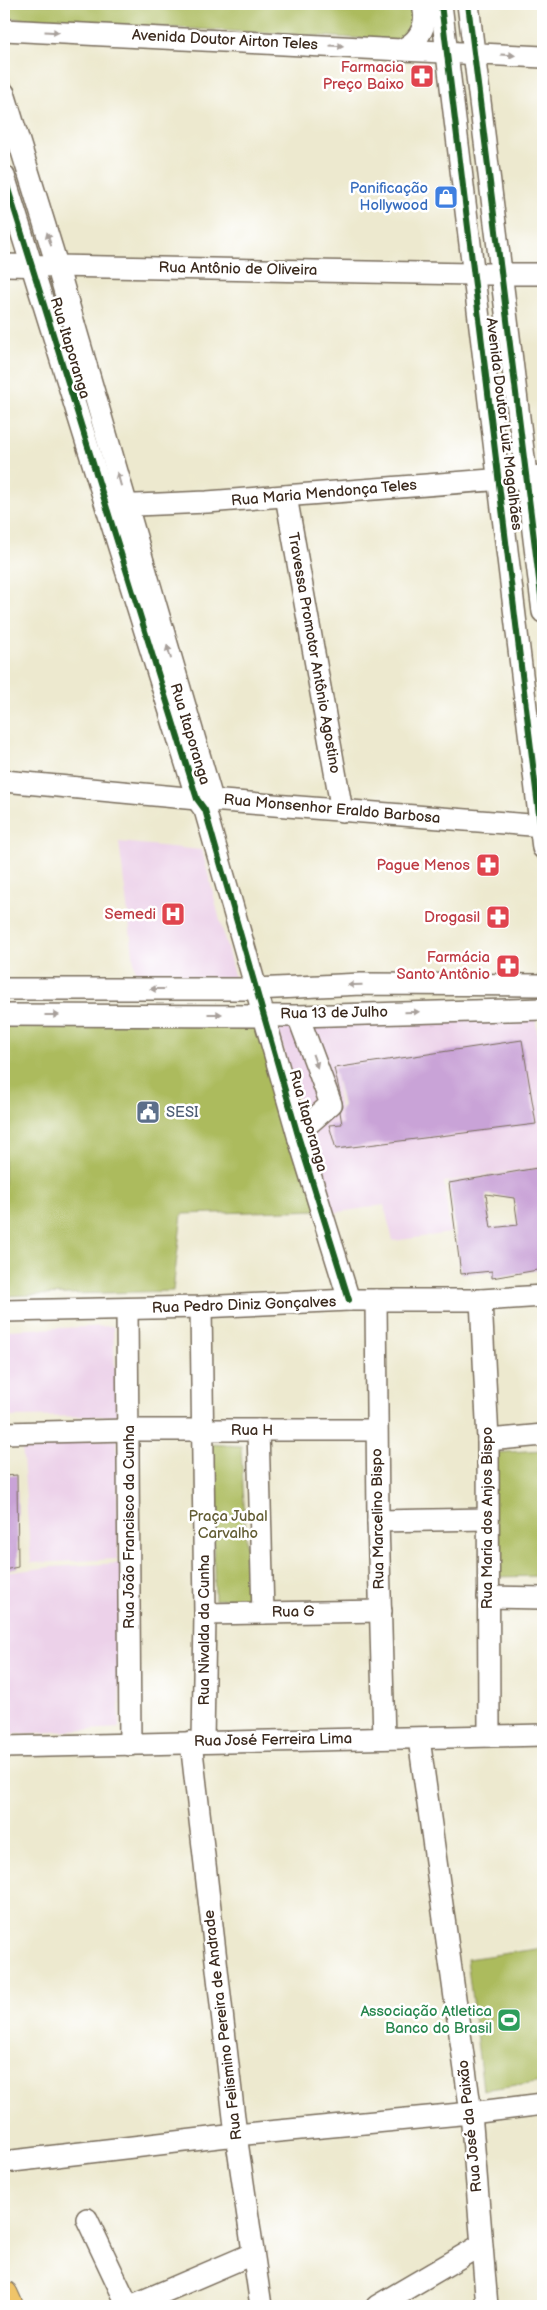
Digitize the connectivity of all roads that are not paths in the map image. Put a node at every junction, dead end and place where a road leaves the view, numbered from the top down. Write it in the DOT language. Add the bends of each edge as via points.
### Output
graph roads {
  1 [pos="423,4"];
  2 [pos="441,4"];
  3 [pos="468,4"];
  4 [pos="4,30"];
  5 [pos="403,49"];
  6 [pos="447,51"];
  7 [pos="473,52"];
  8 [pos="543,57"];
  9 [pos="4,93"];
  10 [pos="4,176"];
  11 [pos="4,265"];
  12 [pos="31,265"];
  13 [pos="57,265"];
  14 [pos="486,274"];
  15 [pos="543,274"];
  16 [pos="535,476"];
  17 [pos="499,479"];
  18 [pos="286,496"];
  19 [pos="116,506"];
  20 [pos="543,612"];
  21 [pos="4,781"];
  22 [pos="205,803"];
  23 [pos="342,811"];
  24 [pos="542,826"];
  25 [pos="543,848"];
  26 [pos="543,985"];
  27 [pos="4,989"];
  28 [pos="255,989"];
  29 [pos="543,1009"];
  30 [pos="264,1014"];
  31 [pos="4,1015"];
  32 [pos="298,1016"];
  33 [pos="299,1139"];
  34 [pos="543,1296"];
  35 [pos="349,1300"];
  36 [pos="376,1300"];
  37 [pos="481,1300"];
  38 [pos="201,1308"];
  39 [pos="127,1309"];
  40 [pos="4,1311"];
  41 [pos="128,1430"];
  42 [pos="202,1430"];
  43 [pos="258,1430"];
  44 [pos="376,1430"];
  45 [pos="4,1433"];
  46 [pos="543,1435"];
  47 [pos="488,1440"];
  48 [pos="487,1519"];
  49 [pos="378,1521"];
  50 [pos="488,1597"];
  51 [pos="543,1598"];
  52 [pos="381,1611"];
  53 [pos="263,1613"];
  54 [pos="204,1614"];
  55 [pos="543,1735"];
  56 [pos="489,1736"];
  57 [pos="384,1738"];
  58 [pos="419,1738"];
  59 [pos="197,1742"];
  60 [pos="130,1745"];
  61 [pos="4,1748"];
  62 [pos="543,2104"];
  63 [pos="470,2113"];
  64 [pos="236,2134"];
  65 [pos="4,2162"];
  66 [pos="88,2219"];
  67 [pos="481,2245"];
  68 [pos="252,2254"];
  69 [pos="4,2295"];
  70 [pos="9,2306"];
  71 [pos="130,2306"];
  72 [pos="261,2306"];
  73 [pos="376,2306"];
  74 [pos="487,2306"];
  1 -- 5 [label="street" via="424,26 416,41"];
  2 -- 6 [label="street, Avenida Doutor Luiz Magalhães"];
  3 -- 7 [label="street, Avenida Doutor Luiz Magalhães"];
  4 -- 5 [label="street, Avenida Doutor Airton Teles, one-way"];
  5 -- 6 [label="street, Avenida Doutor Airton Teles"];
  6 -- 7 [label="street, Avenida Doutor Airton Teles"];
  6 -- 14 [label="street, Avenida Doutor Luiz Magalhães"];
  7 -- 8 [label="street, Avenida Doutor Airton Teles, one-way"];
  7 -- 14 [label="street, Avenida Doutor Luiz Magalhães"];
  13 -- 9 [label="street, Rua Itaporanga, one-way"];
  10 -- 12 [label="street, Rua Itaporanga"];
  11 -- 12 [label="street, Rua Antônio de Oliveira"];
  12 -- 13 [label="street, Rua Antônio de Oliveira"];
  12 -- 19 [label="street, Rua Itaporanga"];
  13 -- 14 [label="street, Rua Antônio de Oliveira"];
  19 -- 13 [label="street, Rua Itaporanga, one-way"];
  14 -- 15 [label="street, Rua Antônio de Oliveira"];
  14 -- 16 [label="street, Avenida Doutor Luiz Magalhães"];
  14 -- 17 [label="street, Avenida Doutor Luiz Magalhães"];
  16 -- 17 [label="street, Rua Maria Mendonça Teles"];
  16 -- 20 [label="street, Avenida Doutor Luiz Magalhães"];
  17 -- 18 [label="street, Rua Maria Mendonça Teles"];
  17 -- 24 [label="street, Avenida Doutor Luiz Magalhães"];
  18 -- 19 [label="street, Rua Maria Mendonça Teles"];
  18 -- 23 [label="street, Travessa Promotor Antônio Agostino"];
  19 -- 22 [label="street, Rua Itaporanga"];
  21 -- 22 [label="street, Rua Monsenhor Eraldo Barbosa"];
  22 -- 23 [label="street, Rua Monsenhor Eraldo Barbosa"];
  22 -- 28 [label="street, Rua Itaporanga"];
  23 -- 24 [label="street, Rua Monsenhor Eraldo Barbosa"];
  24 -- 25 [label="street, Avenida Doutor Luiz Magalhães"];
  26 -- 28 [label="street, Rua 13 de Julho, one-way" via="361,984"];
  28 -- 27 [label="street, Rua 13 de Julho, one-way"];
  28 -- 30 [label="street, Rua Itaporanga"];
  32 -- 29 [label="street, Rua 13 de Julho, one-way"];
  31 -- 30 [label="street, Rua 13 de Julho, one-way"];
  30 -- 32 [label="street, Rua 13 de Julho"];
  30 -- 33 [label="street, Rua Itaporanga"];
  32 -- 33 [label="street, one-way" via="331,1104 306,1126"];
  33 -- 35 [label="street, Rua Itaporanga"];
  34 -- 37 [label="street, Rua Pedro Diniz Gonçalves"];
  35 -- 36 [label="street, Rua Pedro Diniz Gonçalves"];
  35 -- 38 [label="street, Rua Pedro Diniz Gonçalves"];
  36 -- 37 [label="street, Rua Pedro Diniz Gonçalves"];
  36 -- 44 [label="street, Rua Marcelino Bispo"];
  37 -- 47 [label="street, Rua Maria dos Anjos Bispo"];
  38 -- 39 [label="street, Rua Pedro Diniz Gonçalves"];
  38 -- 42 [label="street, Rua Nivalda da Cunha"];
  39 -- 40 [label="street, Rua Pedro Diniz Gonçalves"];
  39 -- 41 [label="street, Rua João Francisco da Cunha"];
  41 -- 42 [label="street, Rua H"];
  41 -- 45 [label="street, Rua H"];
  41 -- 60 [label="street, Rua João Francisco da Cunha"];
  42 -- 43 [label="street, Rua H"];
  42 -- 54 [label="street, Rua Nivalda da Cunha"];
  43 -- 44 [label="street, Rua H"];
  43 -- 53 [label="street"];
  44 -- 49 [label="street, Rua Marcelino Bispo"];
  46 -- 47 [label="street"];
  47 -- 48 [label="street, Rua Maria dos Anjos Bispo"];
  48 -- 49 [label="street"];
  48 -- 50 [label="street, Rua Maria dos Anjos Bispo"];
  49 -- 52 [label="street, Rua Marcelino Bispo"];
  50 -- 51 [label="street"];
  50 -- 56 [label="street, Rua Maria dos Anjos Bispo"];
  52 -- 53 [label="street, Rua G"];
  52 -- 57 [label="street, Rua Marcelino Bispo"];
  53 -- 54 [label="street, Rua G"];
  54 -- 59 [label="street, Rua Nivalda da Cunha"];
  55 -- 56 [label="street, Rua José Ferreira Lima"];
  56 -- 58 [label="street, Rua José Ferreira Lima"];
  57 -- 58 [label="street, Rua José Ferreira Lima"];
  57 -- 59 [label="street, Rua José Ferreira Lima"];
  58 -- 63 [label="street, Rua José da Paixão"];
  59 -- 60 [label="street, Rua José Ferreira Lima"];
  59 -- 64 [label="street, Rua Felismino Pereira de Andrade"];
  60 -- 61 [label="street, Rua José Ferreira Lima"];
  62 -- 63 [label="street"];
  63 -- 64 [label="street"];
  63 -- 67 [label="street, Rua José da Paixão"];
  64 -- 65 [label="street"];
  64 -- 68 [label="street, Rua Felismino Pereira de Andrade"];
  66 -- 71 [label="street"];
  67 -- 73 [label="street"];
  67 -- 74 [label="street, Rua José da Paixão"];
  68 -- 71 [label="street"];
  68 -- 72 [label="street, Rua Felismino Pereira de Andrade"];
  69 -- 70 [label="main road"];
}
